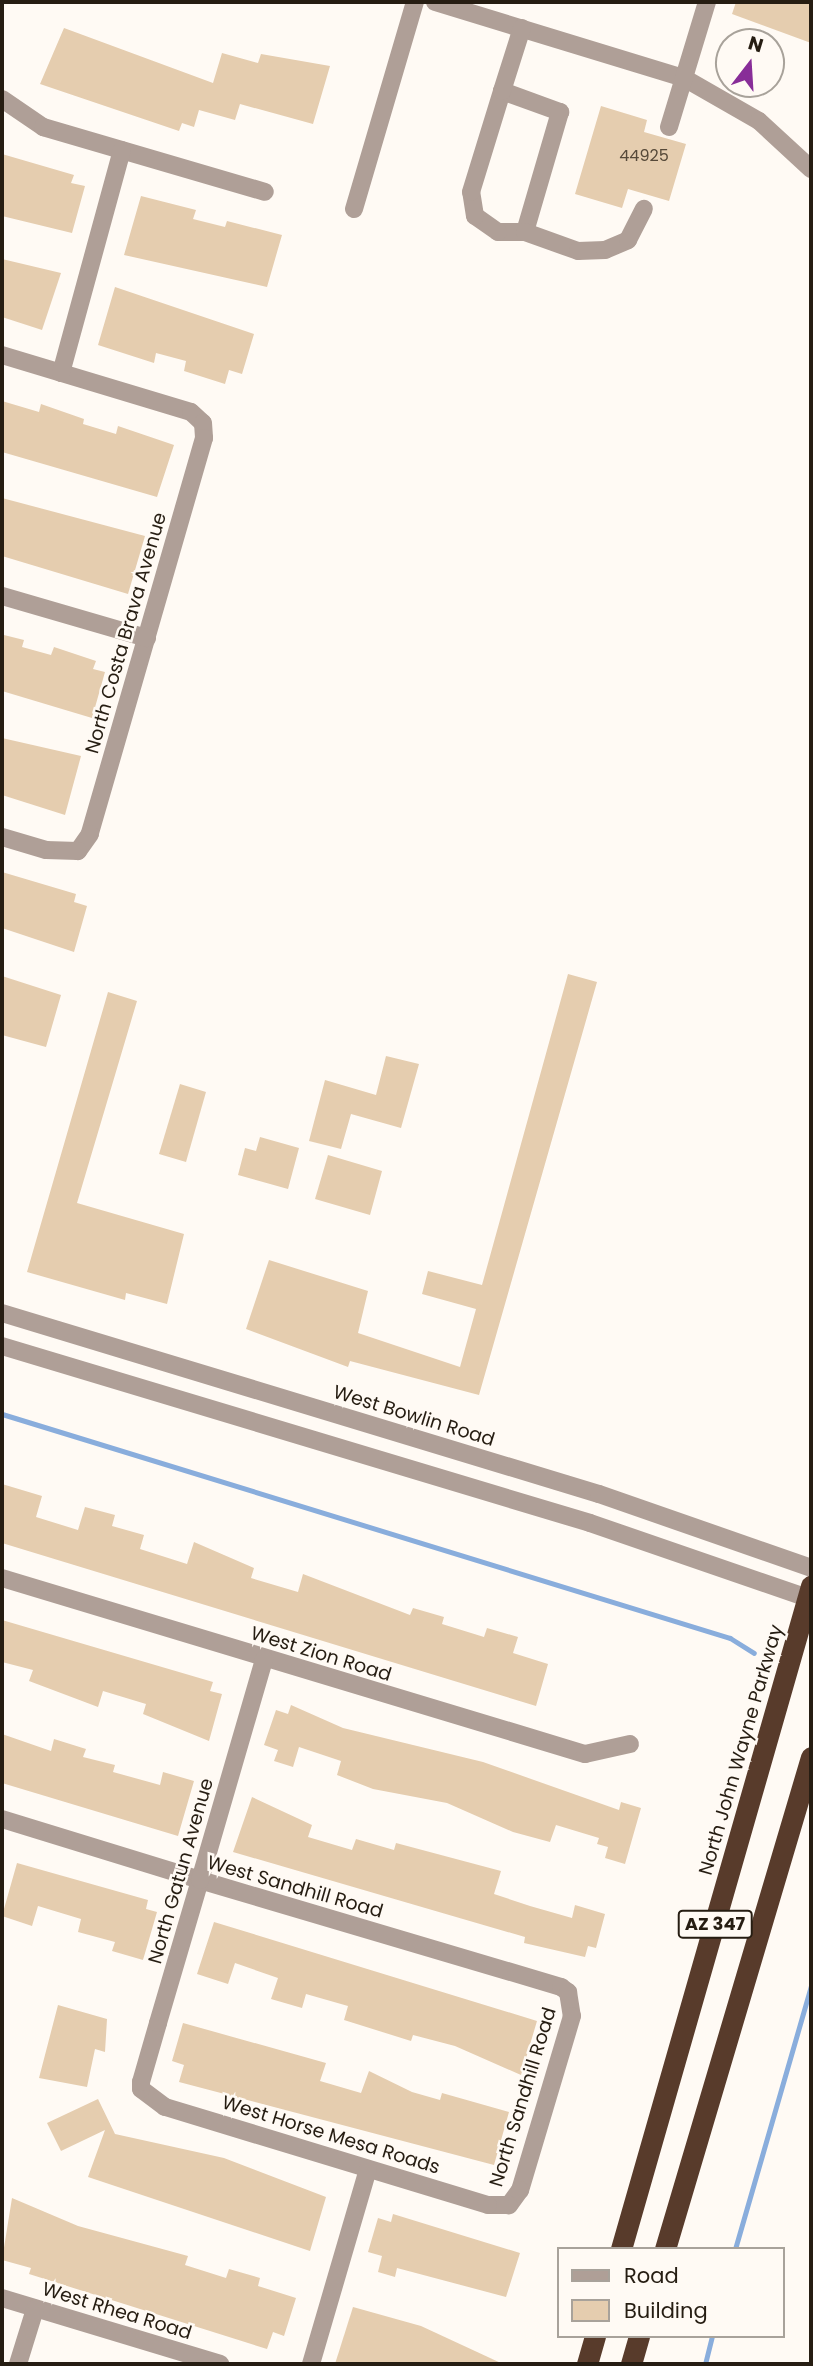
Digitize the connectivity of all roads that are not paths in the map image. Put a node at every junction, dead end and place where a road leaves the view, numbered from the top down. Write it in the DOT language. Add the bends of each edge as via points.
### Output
graph roads {
  1 [pos="415,2"];
  2 [pos="435,2"];
  3 [pos="707,2"];
  4 [pos="522,28"];
  5 [pos="684,78"];
  6 [pos="502,91"];
  7 [pos="2,99"];
  8 [pos="669,127"];
  9 [pos="121,149"];
  10 [pos="811,169"];
  11 [pos="265,192"];
  12 [pos="354,209"];
  13 [pos="644,209"];
  14 [pos="525,232"];
  15 [pos="2,355"];
  16 [pos="61,373"];
  17 [pos="2,596"];
  18 [pos="147,638"];
  19 [pos="2,836"];
  20 [pos="2,1313"];
  21 [pos="2,1346"];
  22 [pos="811,1568"];
  23 [pos="2,1578"];
  24 [pos="810,1594"];
  25 [pos="264,1659"];
  26 [pos="630,1744"];
  27 [pos="811,1757"];
  28 [pos="2,1819"];
  29 [pos="200,1880"];
  30 [pos="573,1999"];
  31 [pos="144,2095"];
  32 [pos="368,2169"];
  33 [pos="509,2205"];
  34 [pos="622,2247"];
  35 [pos="666,2247"];
  36 [pos="2,2298"];
  37 [pos="36,2309"];
  38 [pos="594,2338"];
  39 [pos="638,2338"];
  40 [pos="18,2364"];
  41 [pos="220,2364"];
  42 [pos="311,2364"];
  43 [pos="587,2364"];
  44 [pos="631,2364"];
  1 -- 12 [label="street"];
  2 -- 4 [label="street"];
  3 -- 5 [label="street"];
  4 -- 5 [label="street"];
  4 -- 6 [label="street"];
  5 -- 8 [label="street"];
  5 -- 10 [label="street" via="759,121"];
  6 -- 14 [label="street" via="471,192 475,216 499,232"];
  6 -- 14 [label="street" via="559,112"];
  7 -- 9 [label="street" via="43,127"];
  9 -- 11 [label="street"];
  9 -- 16 [label="street"];
  13 -- 14 [label="street" via="628,240 605,250 578,251"];
  15 -- 16 [label="street"];
  16 -- 18 [label="street, North Costa Brava Avenue" via="191,412 204,423"];
  17 -- 18 [label="street"];
  18 -- 19 [label="street, North Costa Brava Avenue" via="90,834 78,851 46,850"];
  20 -- 22 [label="street, West Bowlin Road" via="586,1490"];
  21 -- 24 [label="street" via="590,1522"];
  23 -- 25 [label="street, West Zion Road"];
  24 -- 34 [label="highway, North John Wayne Parkway / AZ 347"];
  25 -- 26 [label="street, West Zion Road" via="586,1754"];
  25 -- 29 [label="street, North Gatun Avenue"];
  27 -- 35 [label="highway, AZ 347"];
  28 -- 29 [label="street, West Sandhill Road"];
  29 -- 30 [label="street, West Sandhill Road" via="561,1987"];
  29 -- 31 [label="street, North Gatun Avenue" via="141,2082"];
  30 -- 33 [label="street, North Sandhill Road" via="520,2190"];
  31 -- 32 [label="street, West Horse Mesa Roads"];
  32 -- 33 [label="street, West Horse Mesa Roads" via="488,2205"];
  32 -- 42 [label="street"];
  36 -- 37 [label="street, West Rhea Road"];
  37 -- 40 [label="street"];
  37 -- 41 [label="street, West Rhea Road"];
  38 -- 43 [label="highway"];
  39 -- 44 [label="highway"];
}
